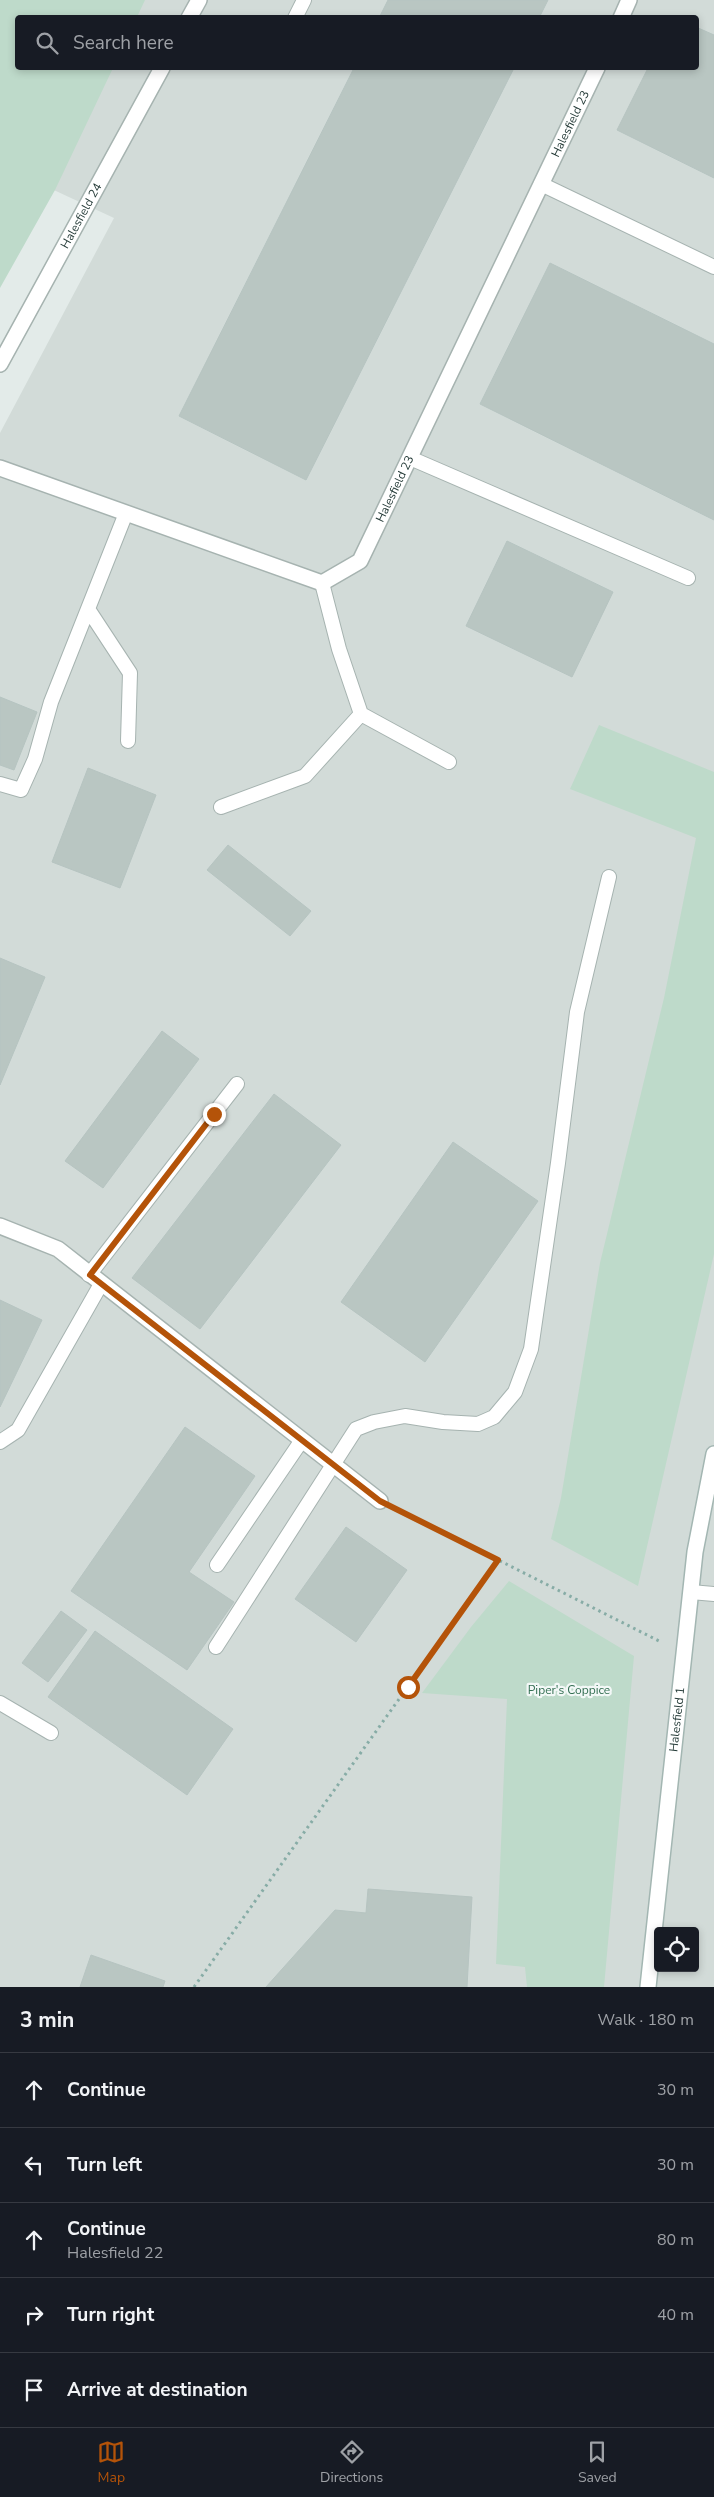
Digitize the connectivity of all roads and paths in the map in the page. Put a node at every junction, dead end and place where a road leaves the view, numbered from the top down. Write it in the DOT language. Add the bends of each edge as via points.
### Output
graph roads {
  1 [pos="199,0"];
  2 [pos="304,0"];
  3 [pos="629,0"];
  4 [pos="192,15"];
  5 [pos="297,15"];
  6 [pos="622,15"];
  7 [pos="161,70"];
  8 [pos="596,70"];
  9 [pos="541,184"];
  10 [pos="714,267"];
  11 [pos="0,364"];
  12 [pos="410,458"];
  13 [pos="0,468"];
  14 [pos="126,513"];
  15 [pos="688,578"];
  16 [pos="322,583"];
  17 [pos="88,609"];
  18 [pos="361,714"];
  19 [pos="128,741"];
  20 [pos="449,762"];
  21 [pos="0,784"];
  22 [pos="221,807"];
  23 [pos="609,877"];
  24 [pos="237,1084"];
  25 [pos="0,1226"];
  26 [pos="96,1279"];
  27 [pos="302,1440"];
  28 [pos="0,1442"];
  29 [pos="714,1454"];
  30 [pos="333,1463"];
  31 [pos="380,1501"];
  32 [pos="498,1560"];
  33 [pos="217,1565"];
  34 [pos="691,1592"];
  35 [pos="714,1594"];
  36 [pos="216,1647"];
  37 [pos="684,1654"];
  38 [pos="0,1703"];
  39 [pos="51,1733"];
  40 [pos="194,1987"];
  41 [pos="648,1987"];
  1 -- 4 [label="street"];
  2 -- 5 [label="lane"];
  3 -- 6 [label="street"];
  7 -- 11 [label="street, Halesfield 24"];
  8 -- 9 [label="street, Halesfield 23"];
  9 -- 10 [label="lane"];
  9 -- 12 [label="street, Halesfield 23"];
  12 -- 15 [label="lane"];
  12 -- 16 [label="street, Halesfield 23" via="360,561"];
  13 -- 14 [label="street"];
  14 -- 16 [label="street"];
  14 -- 17 [label="lane"];
  16 -- 18 [label="lane" via="339,649"];
  17 -- 19 [label="lane" via="130,672"];
  17 -- 21 [label="lane" via="51,702 35,759 22,790"];
  18 -- 20 [label="lane"];
  18 -- 22 [label="lane" via="305,776"];
  23 -- 30 [label="lane" via="577,1012 531,1349 516,1392 494,1417 478,1424 405,1416 374,1422 356,1429"];
  24 -- 26 [label="lane"];
  25 -- 26 [label="street" via="58,1249"];
  26 -- 27 [label="street"];
  26 -- 28 [label="lane" via="18,1430"];
  27 -- 30 [label="street"];
  27 -- 33 [label="lane"];
  29 -- 34 [label="street, Halesfield 1" via="695,1552"];
  30 -- 31 [label="street"];
  30 -- 36 [label="lane"];
  31 -- 32 [label="path"];
  32 -- 37 [label="path"];
  32 -- 40 [label="path"];
  34 -- 35 [label="lane"];
  34 -- 37 [label="street, Halesfield 1"];
  37 -- 41 [label="street, Halesfield 1"];
  38 -- 39 [label="lane"];
}
